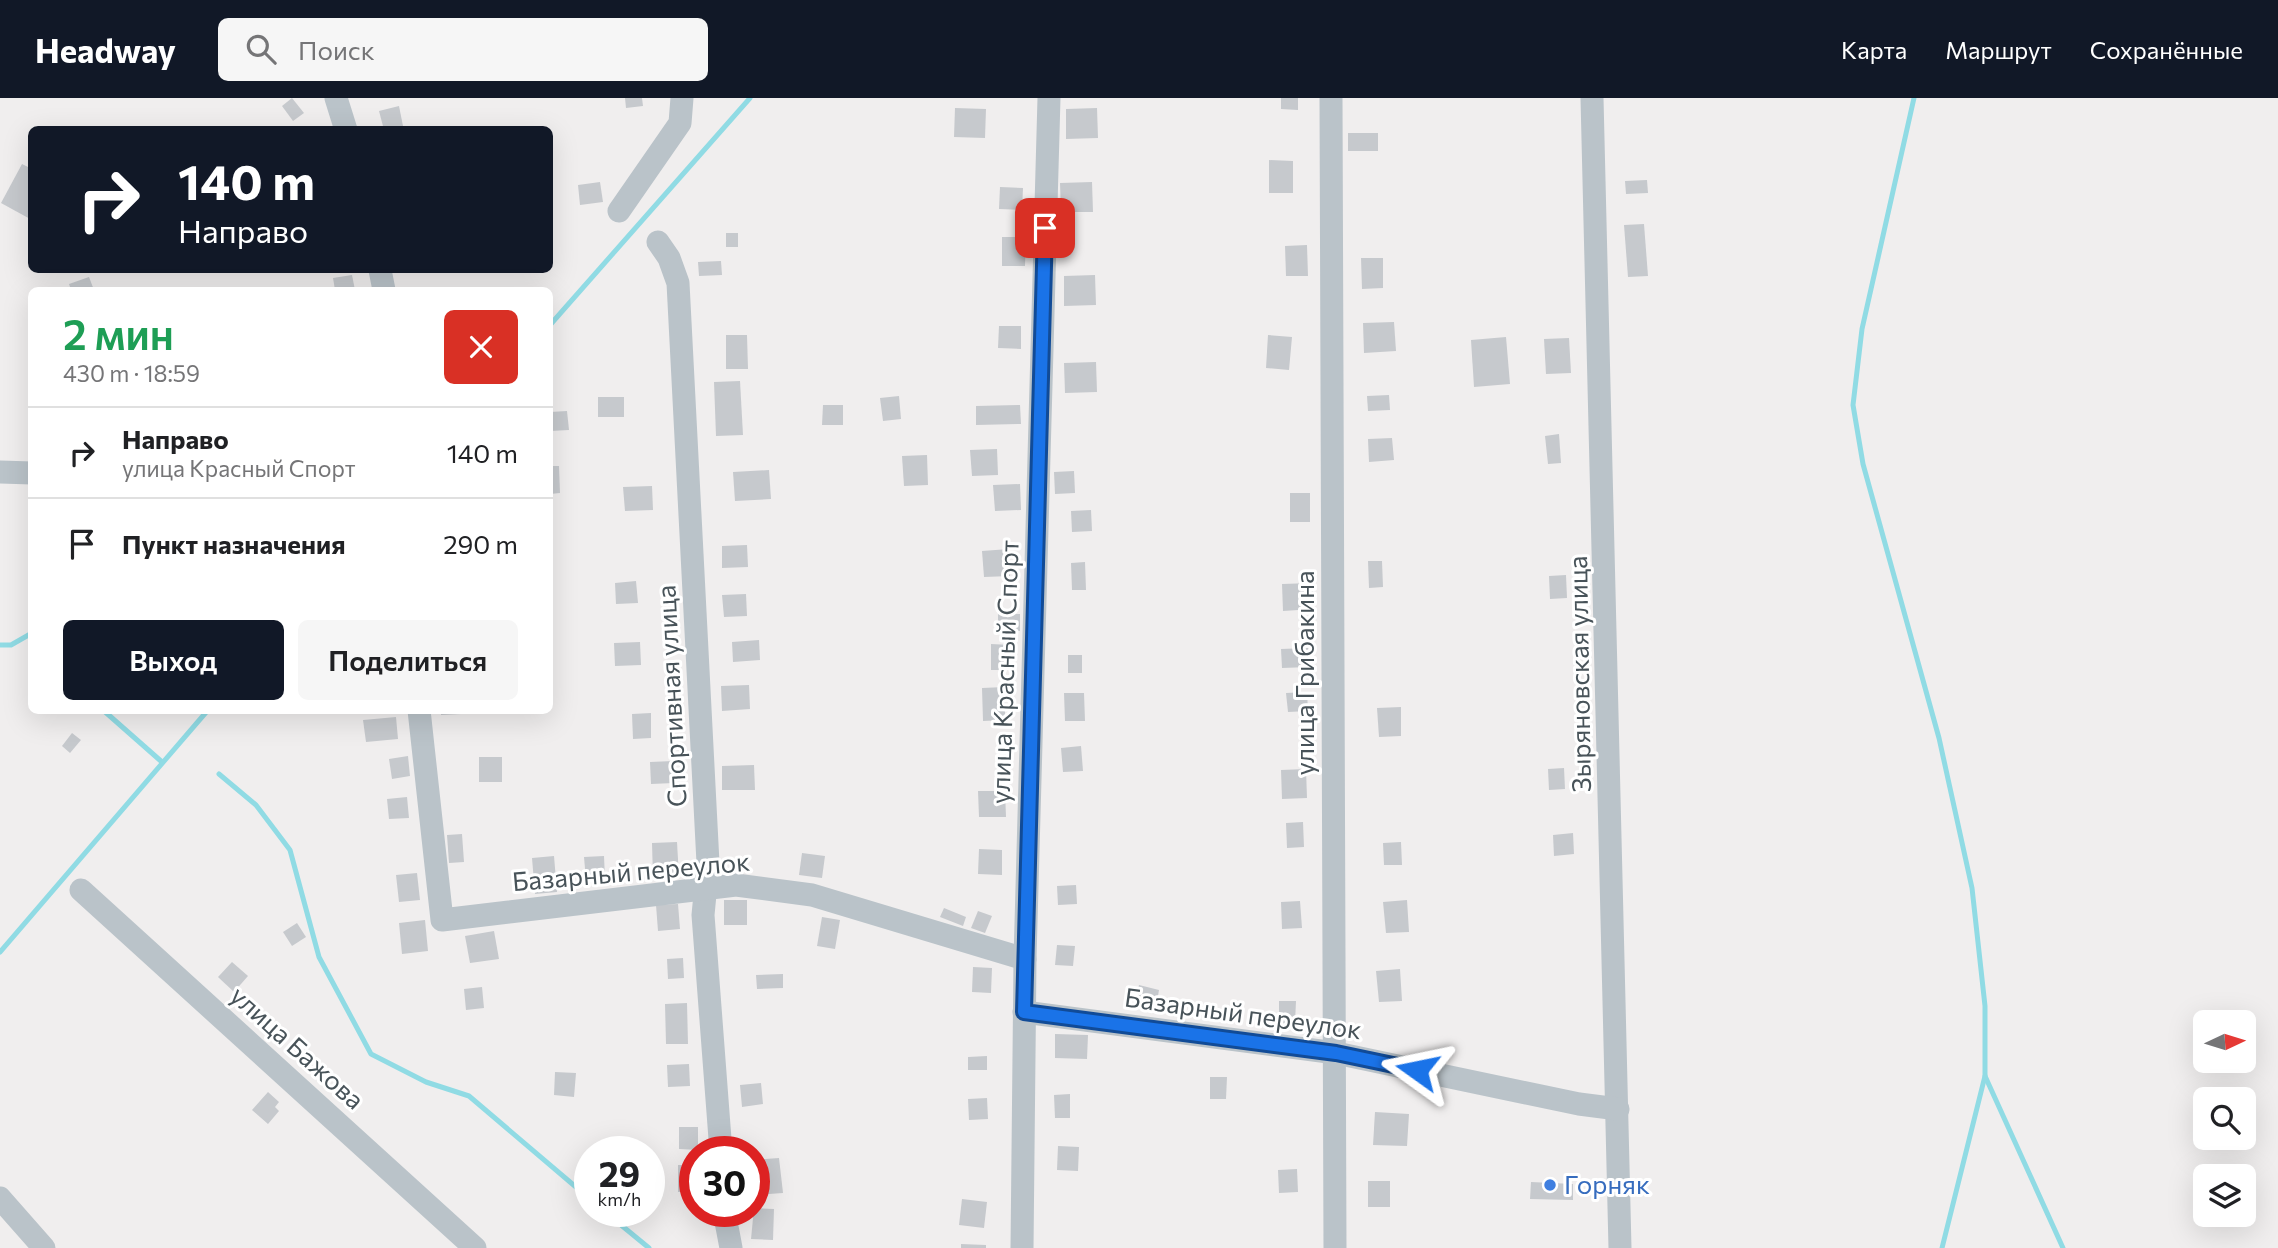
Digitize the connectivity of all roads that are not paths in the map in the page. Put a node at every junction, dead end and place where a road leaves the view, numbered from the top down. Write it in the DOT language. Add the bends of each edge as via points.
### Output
graph roads {
  1 [pos="336,98"];
  2 [pos="682,98"];
  3 [pos="1049,98"];
  4 [pos="1331,98"];
  5 [pos="1592,98"];
  6 [pos="345,126"];
  7 [pos="620,211"];
  8 [pos="658,242"];
  9 [pos="0,472"];
  10 [pos="28,473"];
  11 [pos="419,714"];
  12 [pos="706,889"];
  13 [pos="82,890"];
  14 [pos="1025,959"];
  15 [pos="1024,1012"];
  16 [pos="1336,1053"];
  17 [pos="1618,1109"];
  18 [pos="720,1136"];
  19 [pos="0,1198"];
  20 [pos="727,1227"];
  21 [pos="44,1248"];
  22 [pos="475,1248"];
  23 [pos="731,1248"];
  24 [pos="1022,1248"];
  25 [pos="1335,1248"];
  26 [pos="1620,1248"];
  1 -- 6 [label="street"];
  2 -- 7 [label="street" via="680,123"];
  3 -- 14 [label="street, улица Красный Спорт"];
  4 -- 16 [label="street, улица Грибакина"];
  5 -- 17 [label="street, Зыряновская улица"];
  8 -- 12 [label="street, Спортивная улица" via="678,283"];
  9 -- 10 [label="street"];
  11 -- 12 [label="street, Базарный переулок" via="442,920"];
  12 -- 14 [label="street, Базарный переулок" via="736,885 811,895"];
  12 -- 18 [label="street, Спортивная улица" via="703,915"];
  13 -- 22 [label="street, улица Бажова"];
  14 -- 15 [label="street, улица Красный Спорт"];
  15 -- 16 [label="street, Базарный переулок"];
  15 -- 24 [label="street, улица Красный Спорт"];
  16 -- 17 [label="street, Базарный переулок"];
  16 -- 25 [label="street, улица Грибакина"];
  17 -- 26 [label="street, Зыряновская улица"];
  19 -- 21 [label="street"];
  20 -- 23 [label="street"];
}
